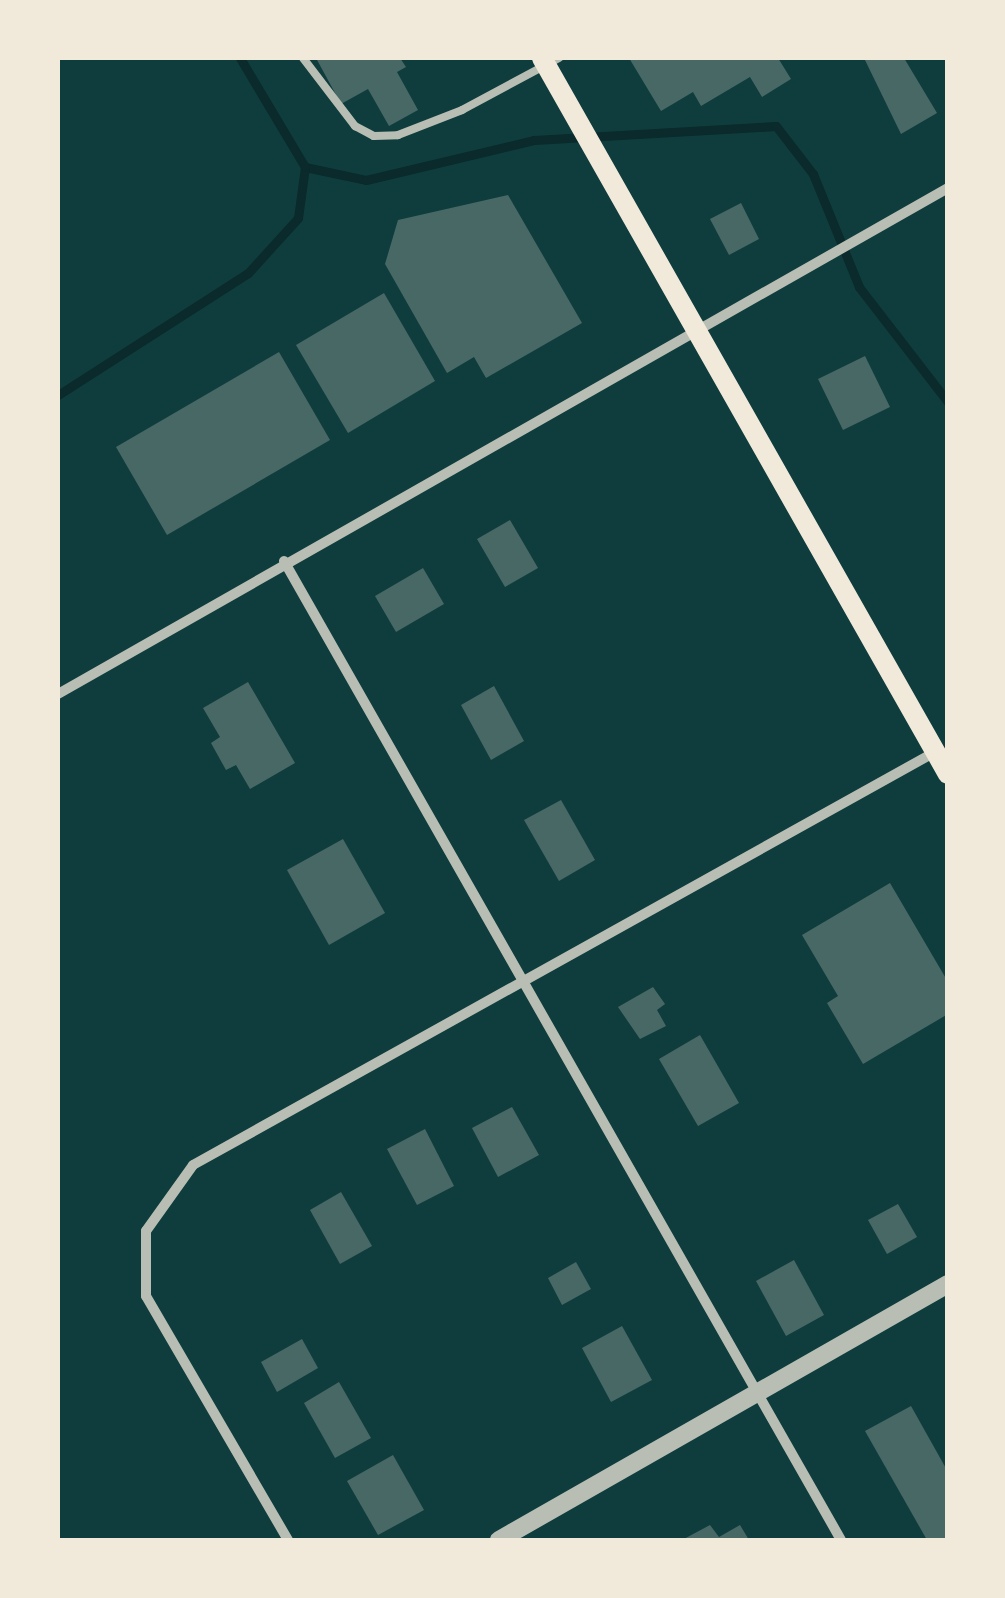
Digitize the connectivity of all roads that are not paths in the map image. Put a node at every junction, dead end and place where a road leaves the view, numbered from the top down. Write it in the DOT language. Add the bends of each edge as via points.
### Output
graph roads {
  1 [pos="304,58"];
  2 [pos="549,60"];
  3 [pos="948,188"];
  4 [pos="694,330"];
  5 [pos="284,561"];
  6 [pos="58,694"];
  7 [pos="935,752"];
  8 [pos="948,774"];
  9 [pos="521,977"];
  10 [pos="948,1284"];
  11 [pos="758,1394"];
  12 [pos="288,1540"];
  13 [pos="499,1540"];
  14 [pos="841,1540"];
  1 -- 2 [label="lane" via="355,126 374,136 398,135 462,110"];
  2 -- 4 [label="main road"];
  3 -- 4 [label="street"];
  4 -- 5 [label="street"];
  4 -- 7 [label="main road"];
  5 -- 6 [label="street"];
  5 -- 9 [label="street"];
  7 -- 8 [label="main road"];
  7 -- 9 [label="street"];
  9 -- 11 [label="street"];
  9 -- 12 [label="street" via="193,1164 146,1231 146,1296"];
  10 -- 11 [label="street"];
  11 -- 13 [label="street"];
  11 -- 14 [label="street"];
}
